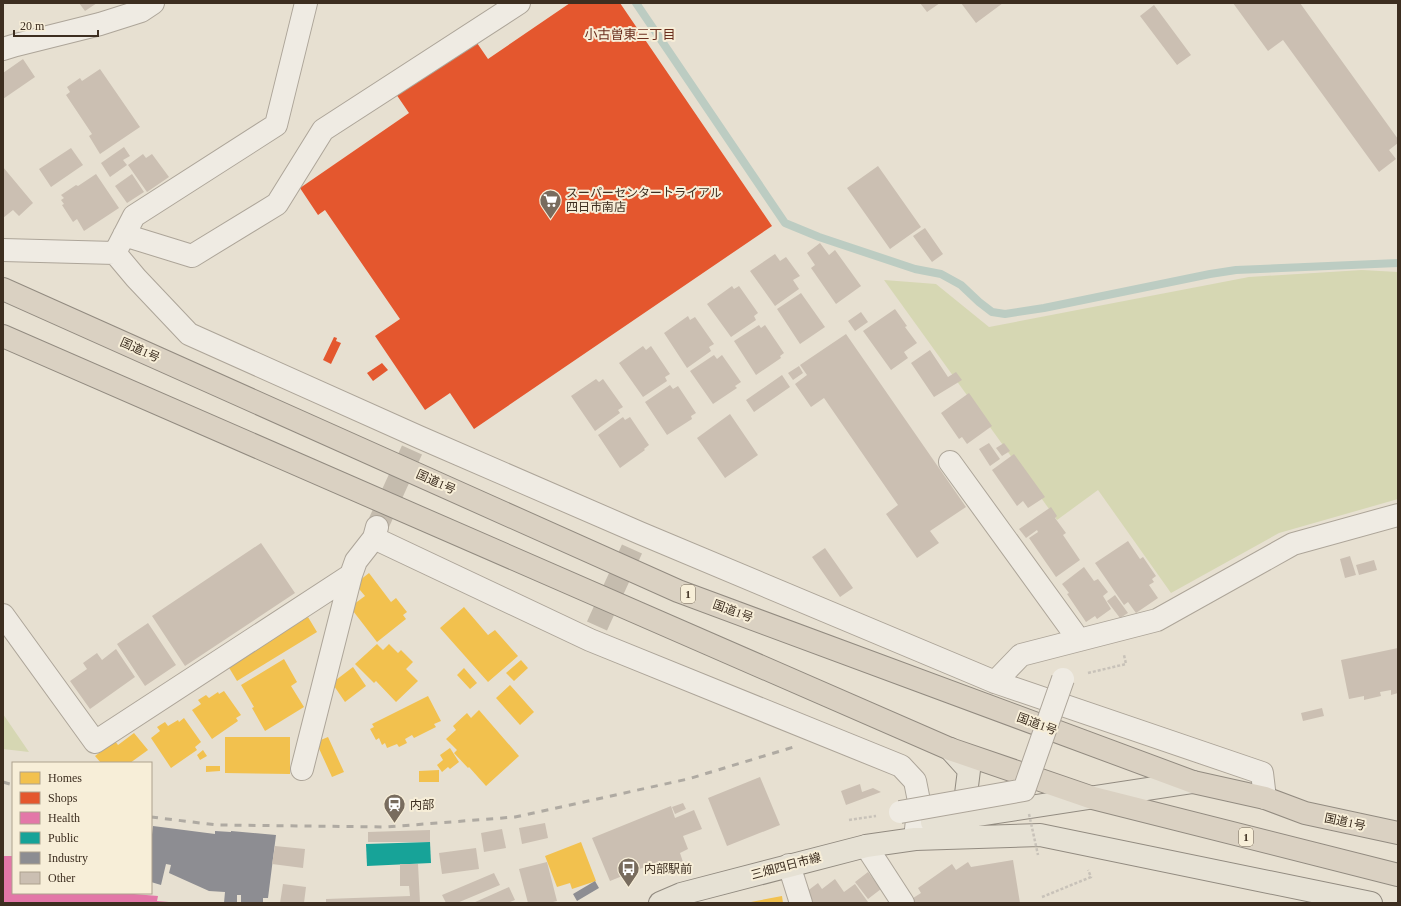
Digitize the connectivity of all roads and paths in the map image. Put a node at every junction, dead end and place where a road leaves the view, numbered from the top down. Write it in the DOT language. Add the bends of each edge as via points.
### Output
graph roads {
  1 [pos="306,3"];
  2 [pos="519,3"];
  3 [pos="142,6"];
  4 [pos="3,49"];
  5 [pos="120,244"];
  6 [pos="3,250"];
  7 [pos="3,289"];
  8 [pos="3,336"];
  9 [pos="950,462"];
  10 [pos="1398,515"];
  11 [pos="351,576"];
  12 [pos="3,615"];
  13 [pos="1079,640"];
  14 [pos="1063,679"];
  15 [pos="995,682"];
  16 [pos="950,750"];
  17 [pos="302,769"];
  18 [pos="1193,782"];
  19 [pos="1024,790"];
  20 [pos="1093,798"];
  21 [pos="1265,798"];
  22 [pos="900,812"];
  23 [pos="932,822"];
  24 [pos="1398,834"];
  25 [pos="915,839"];
  26 [pos="866,846"];
  27 [pos="1044,856"];
  28 [pos="789,865"];
  29 [pos="1087,867"];
  30 [pos="1398,875"];
  31 [pos="1042,897"];
  32 [pos="660,903"];
  33 [pos="801,903"];
  34 [pos="903,903"];
  35 [pos="1371,903"];
  1 -- 5 [label="street" via="276,125 134,216"];
  2 -- 5 [label="street" via="323,130 278,204 192,256"];
  3 -- 4 [label="street" via="100,24"];
  5 -- 6 [label="street"];
  5 -- 15 [label="street" via="136,278 189,334 415,444 636,541"];
  7 -- 18 [label="highway, 国道1号 / 1" via="678,591"];
  8 -- 16 [label="highway, 1"];
  9 -- 13 [label="street"];
  10 -- 13 [label="street" via="1293,544 1157,620"];
  11 -- 12 [label="street" via="95,742"];
  11 -- 17 [label="street"];
  11 -- 25 [label="street" via="356,561 375,532 594,633 901,766 917,788 919,801"];
  13 -- 15 [label="street" via="1020,655"];
  14 -- 19 [label="street, bridge"];
  15 -- 21 [label="street" via="1262,773"];
  16 -- 20 [label="highway, 1"];
  16 -- 23 [label="main road" via="969,770 966,794 959,811"];
  18 -- 20 [label="main road"];
  18 -- 21 [label="highway, 国道1号 / 1"];
  19 -- 22 [label="street, bridge"];
  19 -- 27 [label="path, bridge" via="1038,854"];
  20 -- 23 [label="main road"];
  20 -- 30 [label="highway, 1"];
  21 -- 24 [label="highway, 国道1号 / 1" via="1305,813"];
  23 -- 25 [label="main road"];
  25 -- 26 [label="main road, 三畑四日市線"];
  25 -- 35 [label="main road, 三畑四日市線" via="1040,835"];
  26 -- 28 [label="main road, 三畑四日市線"];
  26 -- 34 [label="street"];
  28 -- 32 [label="main road, 三畑四日市線" via="681,894"];
  28 -- 33 [label="street"];
  29 -- 31 [label="path" via="1091,877"];
}
